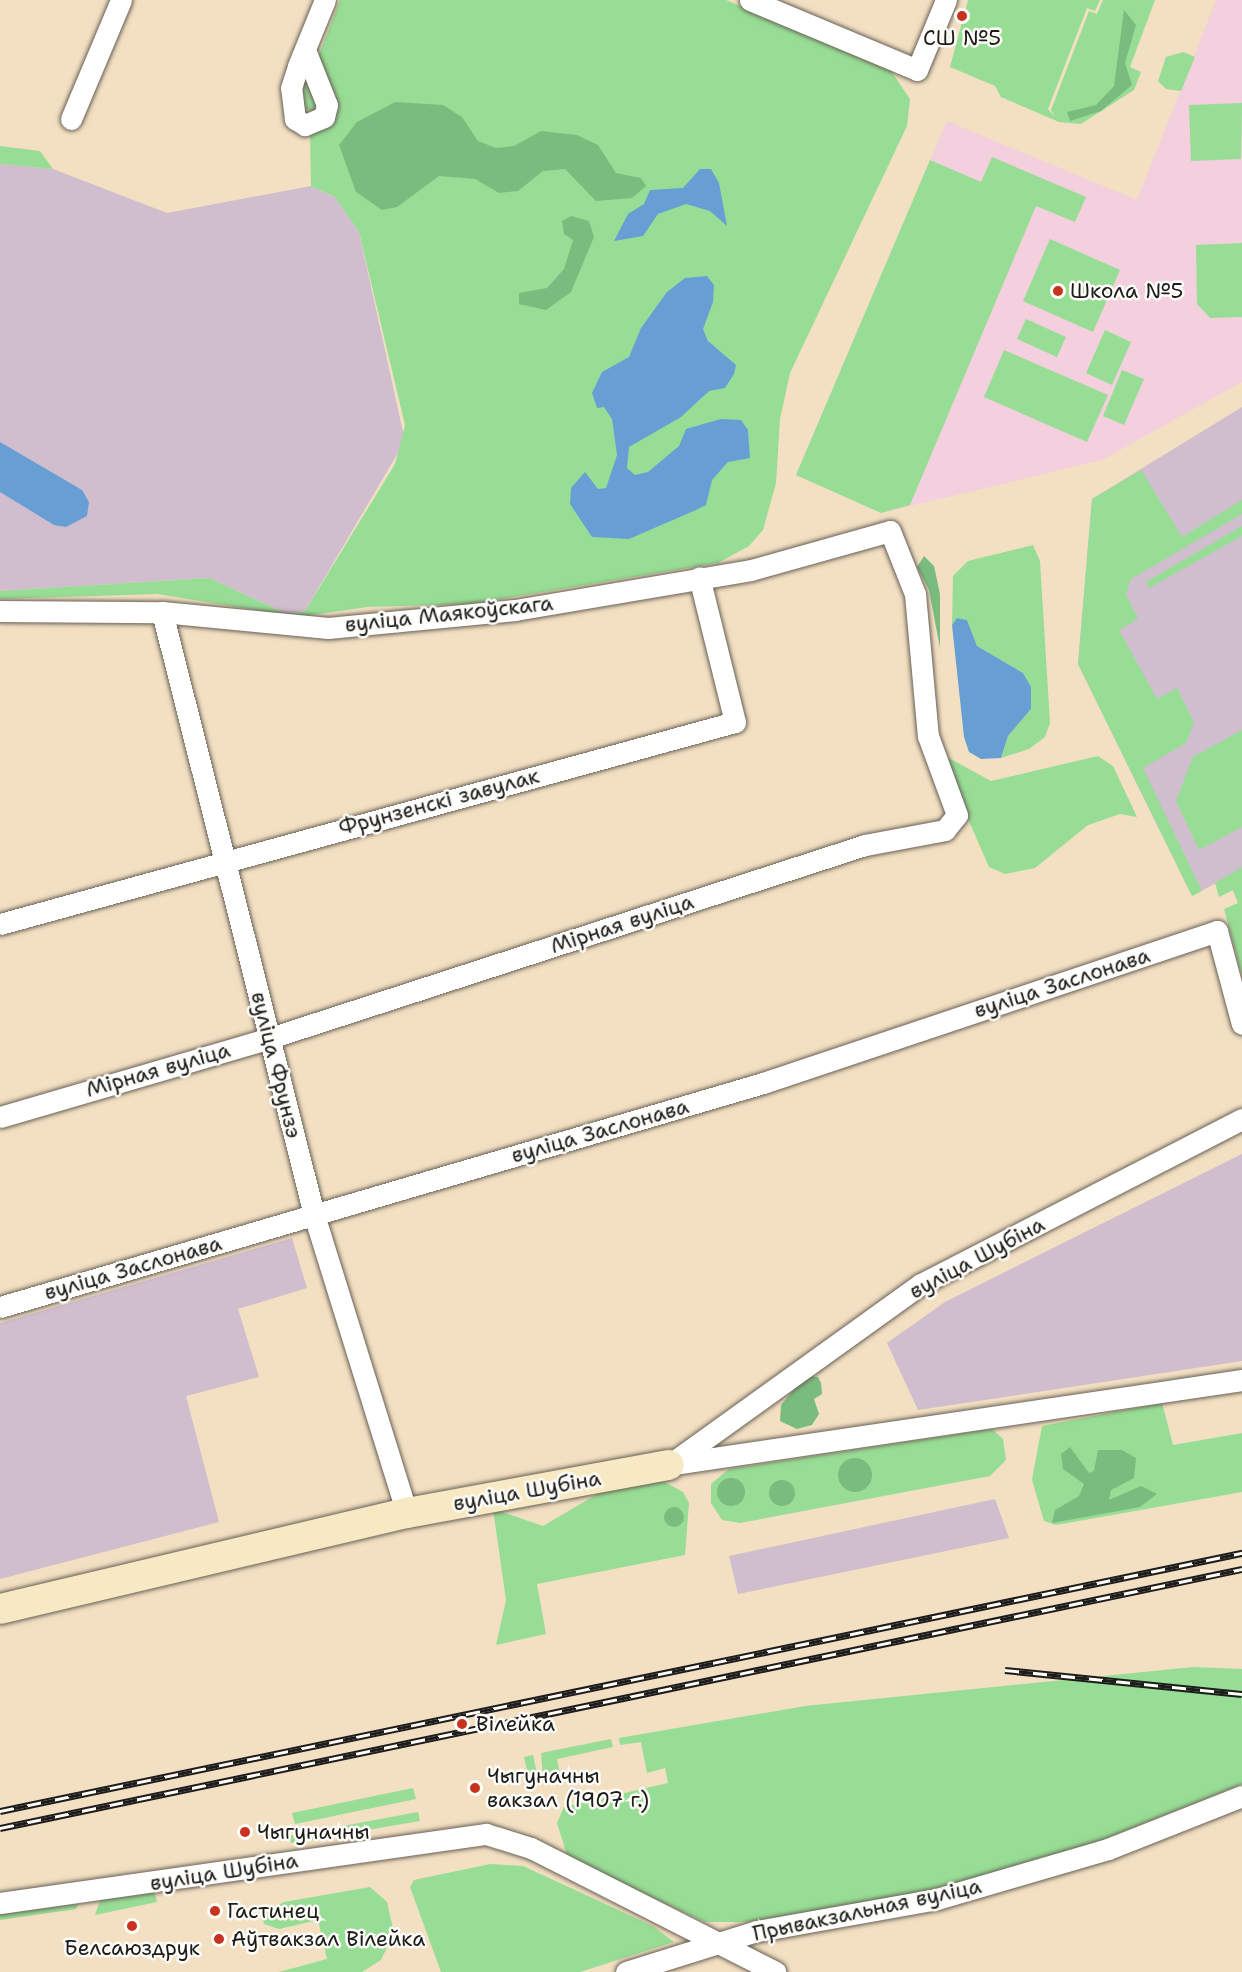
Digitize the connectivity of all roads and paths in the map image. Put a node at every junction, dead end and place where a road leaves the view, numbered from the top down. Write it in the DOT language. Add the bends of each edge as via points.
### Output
graph roads {
  1 [pos="122,0"];
  2 [pos="325,0"];
  3 [pos="750,0"];
  4 [pos="946,0"];
  5 [pos="305,50"];
  6 [pos="71,119"];
  7 [pos="890,531"];
  8 [pos="699,577"];
  9 [pos="0,611"];
  10 [pos="162,612"];
  11 [pos="223,860"];
  12 [pos="0,924"];
  13 [pos="1242,1024"];
  14 [pos="270,1038"];
  15 [pos="0,1117"];
  16 [pos="1242,1119"];
  17 [pos="314,1215"];
  18 [pos="0,1307"];
  19 [pos="1242,1380"];
  20 [pos="669,1465"];
  21 [pos="407,1513"];
  22 [pos="0,1609"];
  23 [pos="1242,1797"];
  24 [pos="0,1903"];
  25 [pos="722,1943"];
  26 [pos="626,1972"];
  27 [pos="775,1972"];
  1 -- 6 [label="street"];
  2 -- 5 [label="street"];
  3 -- 4 [label="street" via="917,70"];
  7 -- 8 [label="street, вуліца Маякоўскага" via="751,570"];
  7 -- 14 [label="street, Мірная вуліца" via="915,594 928,736 957,815 953,824 932,834 865,845"];
  8 -- 10 [label="street, вуліца Маякоўскага" via="515,610 328,628"];
  8 -- 11 [label="street, Фрунзенскі завулак" via="735,722"];
  9 -- 10 [label="street, вуліца Маякоўскага"];
  10 -- 11 [label="street, вуліца Фрунзэ"];
  11 -- 12 [label="street, Фрунзенскі завулак"];
  11 -- 14 [label="street, вуліца Фрунзэ"];
  13 -- 17 [label="street, вуліца Заслонава" via="1217,931 763,1083"];
  14 -- 15 [label="street, Мірная вуліца"];
  14 -- 17 [label="street, вуліца Фрунзэ"];
  16 -- 20 [label="street, вуліца Шубіна" via="921,1284"];
  17 -- 18 [label="street, вуліца Заслонава"];
  17 -- 21 [label="street, вуліца Фрунзэ"];
  19 -- 20 [label="street, вуліца Шубіна"];
  20 -- 21 [label="street, вуліца Шубіна"];
  21 -- 22 [label="street, вуліца Шубіна"];
  23 -- 25 [label="street, Прывакзальная вуліца" via="1108,1849 937,1899 757,1931"];
  24 -- 25 [label="street, вуліца Шубіна" via="486,1834 531,1848"];
  25 -- 26 [label="street, Прывакзальная вуліца"];
  25 -- 27 [label="street, вуліца Шубіна"];
}
